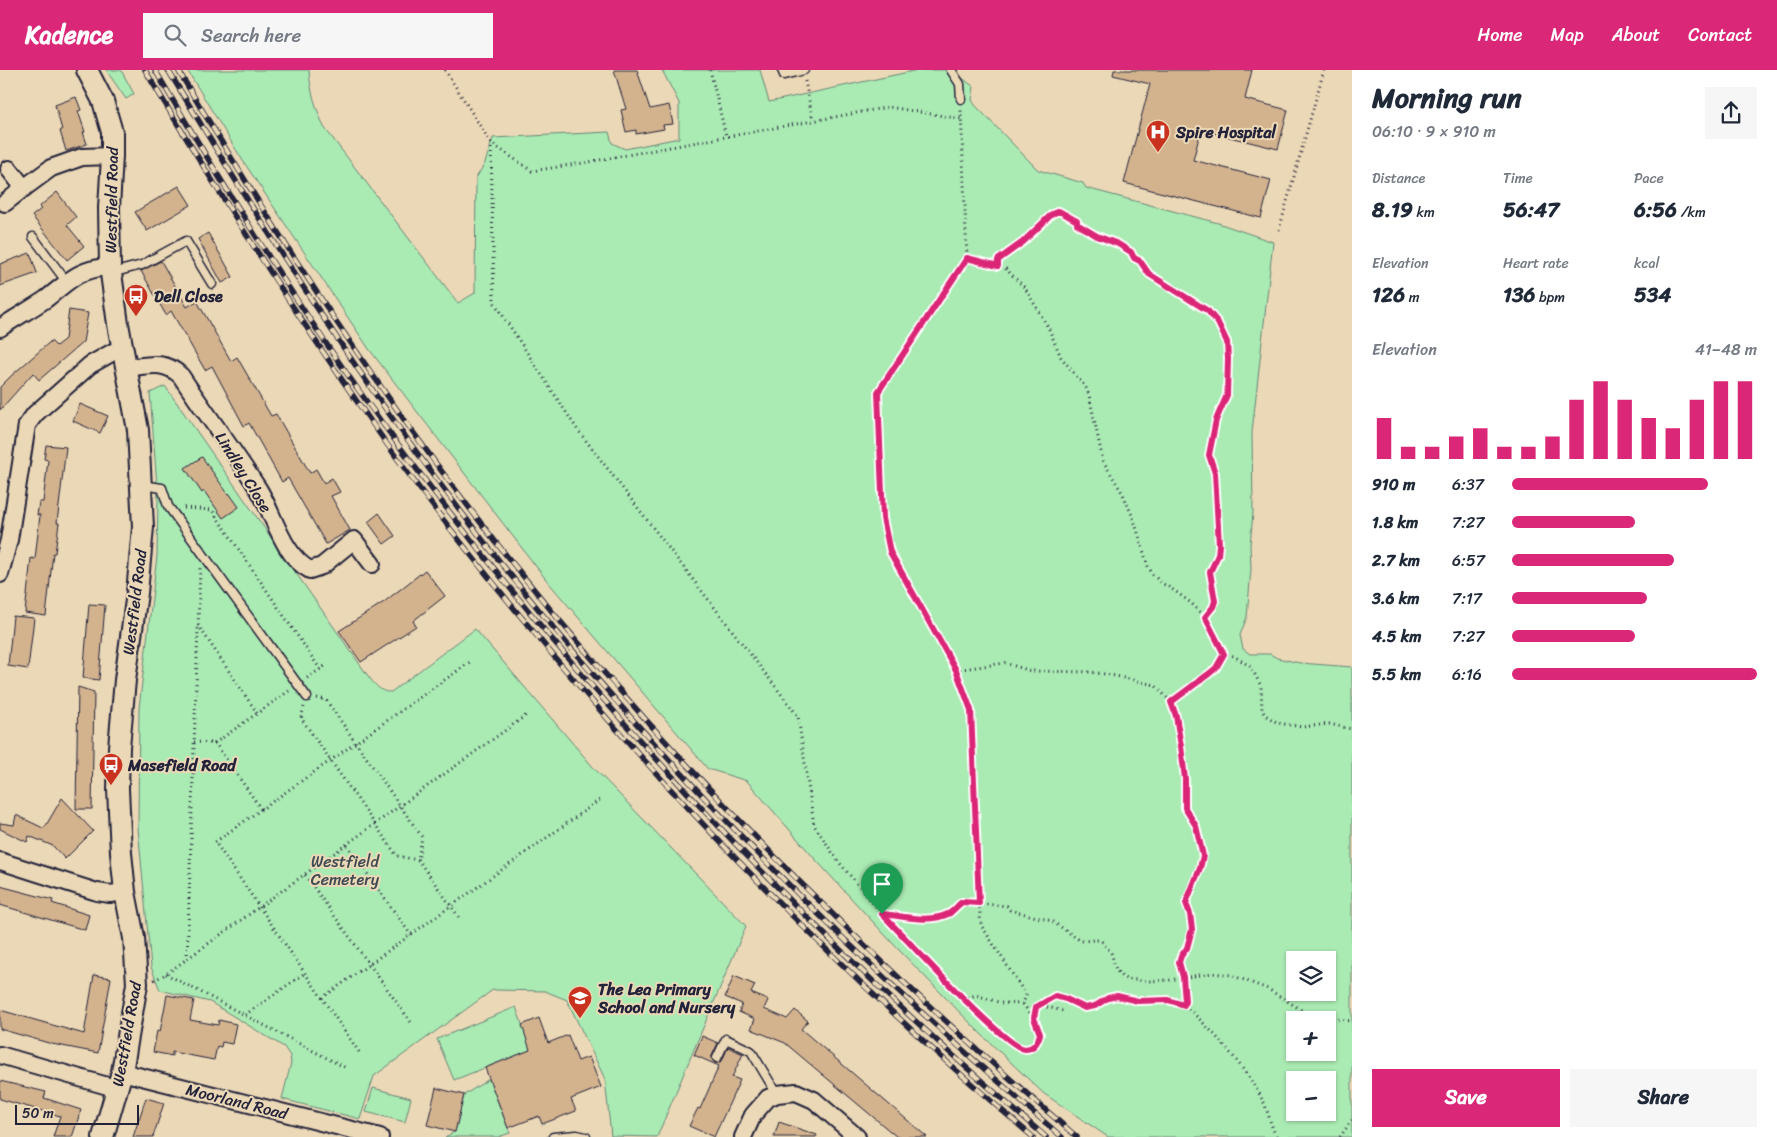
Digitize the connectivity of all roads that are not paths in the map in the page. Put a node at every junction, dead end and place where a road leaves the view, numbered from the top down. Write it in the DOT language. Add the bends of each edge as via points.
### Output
graph roads {
  1 [pos="87,70"];
  2 [pos="782,70"];
  3 [pos="803,70"];
  4 [pos="951,70"];
  5 [pos="961,99"];
  6 [pos="112,156"];
  7 [pos="9,169"];
  8 [pos="24,188"];
  9 [pos="5,203"];
  10 [pos="34,237"];
  11 [pos="111,269"];
  12 [pos="66,281"];
  13 [pos="212,284"];
  14 [pos="0,328"];
  15 [pos="125,359"];
  16 [pos="141,485"];
  17 [pos="372,564"];
  18 [pos="0,574"];
  19 [pos="307,697"];
  20 [pos="0,861"];
  21 [pos="125,892"];
  22 [pos="0,1055"];
  23 [pos="717,1058"];
  24 [pos="120,1080"];
  25 [pos="777,1094"];
  26 [pos="103,1137"];
  27 [pos="380,1137"];
  28 [pos="553,1137"];
  29 [pos="586,1137"];
  30 [pos="743,1137"];
  31 [pos="857,1137"];
  1 -- 6 [label="street, Westfield Road" via="108,116"];
  2 -- 3 [label="lane" via="784,75"];
  4 -- 5 [label="lane" via="960,84"];
  6 -- 8 [label="street" via="82,157 50,168"];
  6 -- 11 [label="street, Westfield Road" via="109,208"];
  7 -- 8 [label="street"];
  8 -- 9 [label="street"];
  10 -- 12 [label="lane"];
  11 -- 12 [label="street" via="94,268"];
  11 -- 13 [label="lane" via="142,265 186,241"];
  11 -- 15 [label="street, Westfield Road"];
  12 -- 14 [label="street"];
  15 -- 16 [label="street, Westfield Road" via="138,430"];
  15 -- 17 [label="street, Lindley Close" via="159,364 174,369 181,376 259,492 282,537 304,566 310,570 322,566 354,540"];
  15 -- 18 [label="street" via="113,352 90,365 27,425 11,531"];
  16 -- 19 [label="lane" via="162,488 168,506"];
  16 -- 21 [label="street, Westfield Road" via="143,527 119,747"];
  20 -- 21 [label="street" via="97,892"];
  21 -- 24 [label="street, Westfield Road" via="134,938 137,984"];
  22 -- 24 [label="street, Moorland Road"];
  23 -- 25 [label="lane" via="726,1039 751,1051"];
  24 -- 26 [label="street, Westfield Road"];
  24 -- 27 [label="street, Moorland Road"];
  25 -- 30 [label="street" via="768,1098 753,1115"];
  25 -- 31 [label="street" via="804,1094"];
  28 -- 29 [label="lane"];
}
